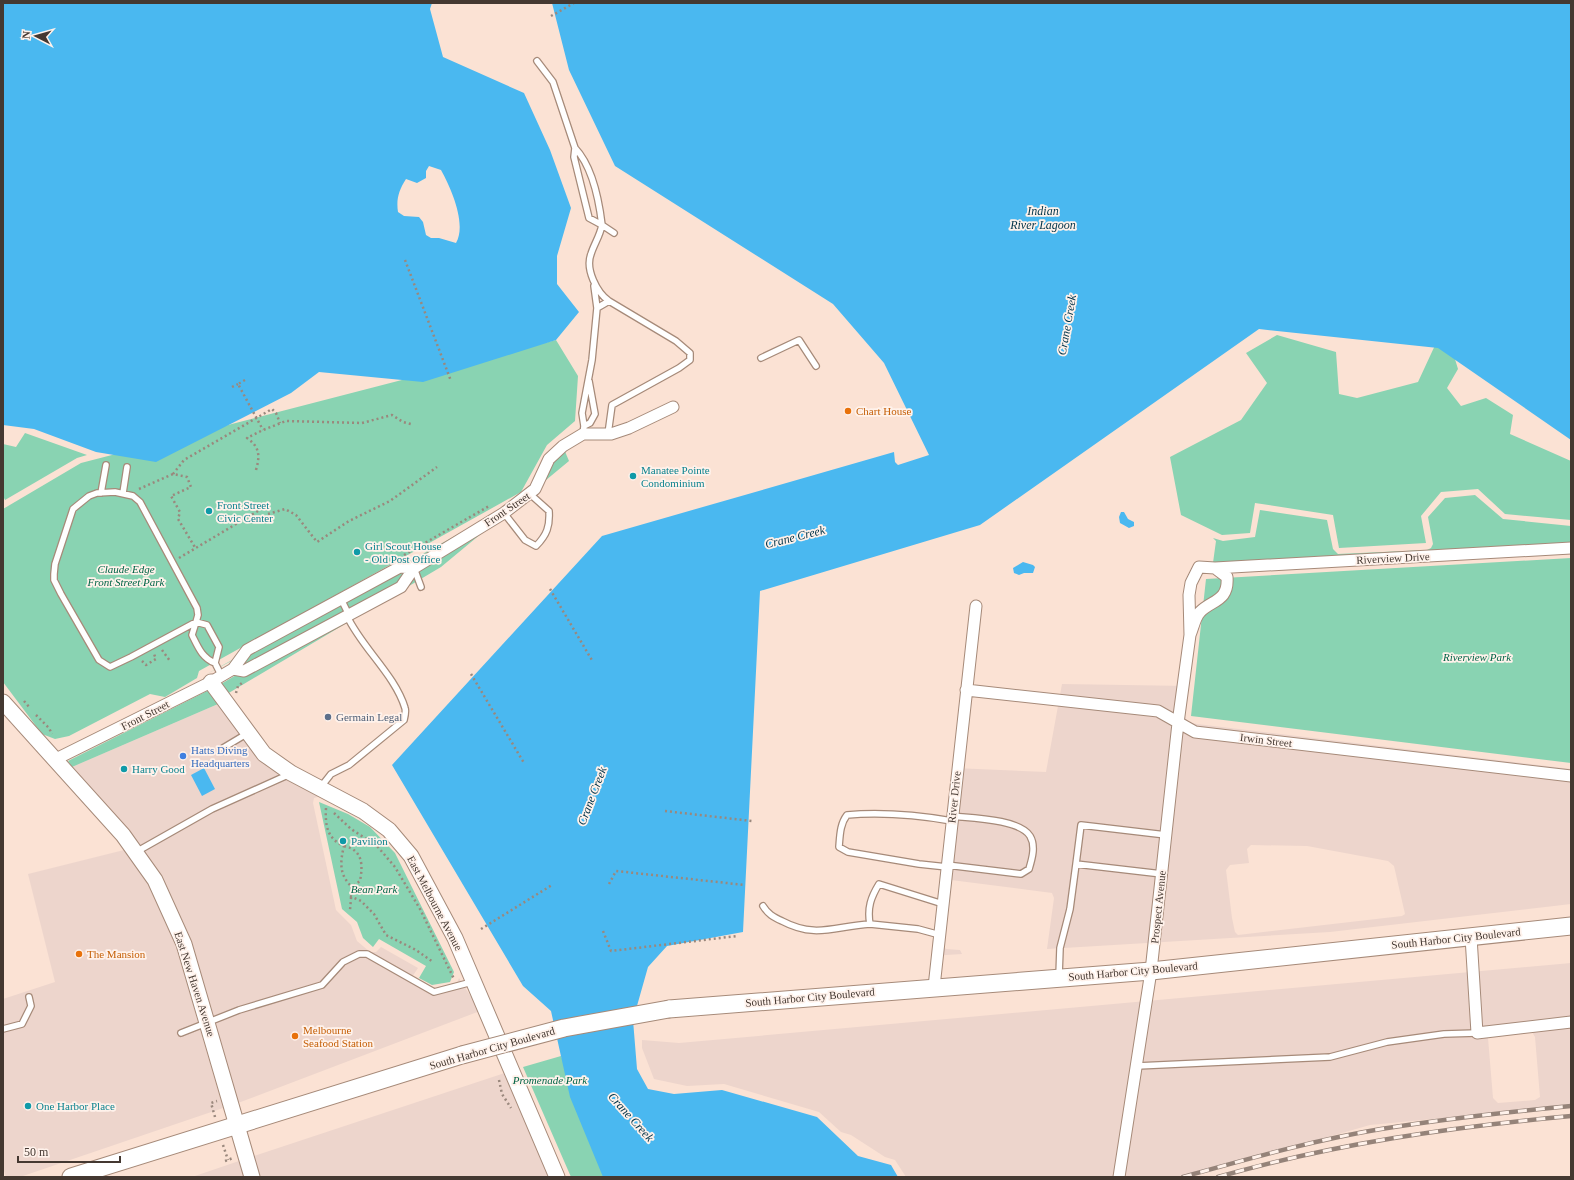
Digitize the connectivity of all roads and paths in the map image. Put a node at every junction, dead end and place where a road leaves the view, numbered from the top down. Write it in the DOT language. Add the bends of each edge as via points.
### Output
graph roads {
  1 [pos="574,3"];
  2 [pos="551,16"];
  3 [pos="537,61"];
  4 [pos="575,148"];
  5 [pos="602,225"];
  6 [pos="614,233"];
  7 [pos="405,260"];
  8 [pos="594,284"];
  9 [pos="609,301"];
  10 [pos="597,308"];
  11 [pos="761,358"];
  12 [pos="816,366"];
  13 [pos="245,380"];
  14 [pos="451,381"];
  15 [pos="589,381"];
  16 [pos="238,384"];
  17 [pos="232,387"];
  18 [pos="673,407"];
  19 [pos="257,419"];
  20 [pos="280,423"];
  21 [pos="411,424"];
  22 [pos="263,430"];
  23 [pos="584,430"];
  24 [pos="608,434"];
  25 [pos="106,465"];
  26 [pos="127,467"];
  27 [pos="438,467"];
  28 [pos="256,470"];
  29 [pos="173,474"];
  30 [pos="140,488"];
  31 [pos="100,493"];
  32 [pos="123,494"];
  33 [pos="530,494"];
  34 [pos="258,512"];
  35 [pos="504,513"];
  36 [pos="268,514"];
  37 [pos="1571,548"];
  38 [pos="196,549"];
  39 [pos="179,558"];
  40 [pos="414,568"];
  41 [pos="1215,568"];
  42 [pos="421,587"];
  43 [pos="550,589"];
  44 [pos="341,599"];
  45 [pos="976,606"];
  46 [pos="348,616"];
  47 [pos="196,622"];
  48 [pos="1190,635"];
  49 [pos="161,648"];
  50 [pos="153,652"];
  51 [pos="141,659"];
  52 [pos="170,661"];
  53 [pos="593,662"];
  54 [pos="215,663"];
  55 [pos="233,669"];
  56 [pos="471,674"];
  57 [pos="216,678"];
  58 [pos="248,679"];
  59 [pos="966,690"];
  60 [pos="236,700"];
  61 [pos="24,701"];
  62 [pos="3,702"];
  63 [pos="1178,723"];
  64 [pos="248,733"];
  65 [pos="53,738"];
  66 [pos="223,748"];
  67 [pos="56,759"];
  68 [pos="524,763"];
  69 [pos="291,773"];
  70 [pos="1571,776"];
  71 [pos="319,788"];
  72 [pos="320,804"];
  73 [pos="326,808"];
  74 [pos="666,811"];
  75 [pos="952,819"];
  76 [pos="752,821"];
  77 [pos="1166,835"];
  78 [pos="344,846"];
  79 [pos="135,852"];
  80 [pos="1076,864"];
  81 [pos="947,866"];
  82 [pos="1162,874"];
  83 [pos="609,884"];
  84 [pos="552,885"];
  85 [pos="746,885"];
  86 [pos="352,887"];
  87 [pos="350,896"];
  88 [pos="943,904"];
  89 [pos="763,906"];
  90 [pos="350,910"];
  91 [pos="870,924"];
  92 [pos="1571,926"];
  93 [pos="481,929"];
  94 [pos="603,931"];
  95 [pos="940,935"];
  96 [pos="737,936"];
  97 [pos="1471,937"];
  98 [pos="433,962"];
  99 [pos="1151,970"];
  100 [pos="1058,978"];
  101 [pos="474,982"];
  102 [pos="458,986"];
  103 [pos="934,987"];
  104 [pos="29,997"];
  105 [pos="207,1022"];
  106 [pos="1571,1022"];
  107 [pos="3,1029"];
  108 [pos="1477,1033"];
  109 [pos="181,1034"];
  110 [pos="1137,1066"];
  111 [pos="497,1074"];
  112 [pos="511,1108"];
  113 [pos="236,1126"];
  114 [pos="71,1177"];
  115 [pos="252,1177"];
  116 [pos="557,1177"];
  117 [pos="1119,1177"];
  1 -- 2 [label="path"];
  3 -- 4 [label="lane" via="553,82"];
  4 -- 5 [label="lane" via="582,155 588,170 600,208"];
  4 -- 5 [label="lane" via="574,158 589,218"];
  5 -- 6 [label="lane"];
  5 -- 8 [label="lane" via="600,236 590,255"];
  7 -- 14 [label="path"];
  8 -- 9 [label="lane" via="601,296"];
  8 -- 10 [label="lane"];
  9 -- 10 [label="lane"];
  9 -- 24 [label="lane" via="676,341 690,353 690,360 612,406"];
  10 -- 15 [label="lane"];
  11 -- 12 [label="lane" via="799,340"];
  13 -- 16 [label="path"];
  15 -- 23 [label="lane" via="582,413"];
  15 -- 23 [label="lane" via="596,414"];
  16 -- 17 [label="path"];
  16 -- 19 [label="path"];
  18 -- 24 [label="street" via="629,428"];
  19 -- 20 [label="path" via="272,409"];
  19 -- 22 [label="path"];
  19 -- 29 [label="path" via="184,460"];
  20 -- 21 [label="path" via="362,423 392,415"];
  20 -- 22 [label="path"];
  22 -- 28 [label="path" via="247,438 255,444 259,452"];
  23 -- 24 [label="street"];
  23 -- 33 [label="street, Front Street" via="549,460 535,490"];
  25 -- 31 [label="lane"];
  26 -- 32 [label="lane"];
  27 -- 36 [label="path" via="390,501 349,521 317,542 296,515 286,509"];
  29 -- 30 [label="path"];
  29 -- 38 [label="path" via="187,477 191,487 171,496 180,512 178,519"];
  31 -- 32 [label="lane"];
  31 -- 47 [label="lane" via="83,499 73,509 55,564 54,580 99,660 110,667"];
  32 -- 47 [label="lane" via="133,496 140,502 197,608"];
  33 -- 35 [label="street, Front Street"];
  33 -- 35 [label="lane" via="549,511 550,522 546,536 536,546 525,540"];
  34 -- 38 [label="path"];
  35 -- 40 [label="street, Front Street"];
  37 -- 41 [label="street, Riverview Drive"];
  38 -- 39 [label="path"];
  40 -- 42 [label="lane"];
  40 -- 44 [label="street, Front Street" via="400,567"];
  40 -- 46 [label="street, Front Street" via="401,587"];
  41 -- 48 [label="street, Prospect Avenue" via="1199,567 1191,583"];
  41 -- 48 [label="street, Prospect Avenue" via="1226,577 1222,597 1199,613"];
  43 -- 53 [label="path"];
  44 -- 46 [label="lane"];
  44 -- 55 [label="street, Front Street" via="247,650"];
  45 -- 59 [label="street, River Drive"];
  46 -- 55 [label="street, Front Street" via="244,671"];
  46 -- 71 [label="lane" via="354,631 394,685 406,709 404,720 349,765 331,774"];
  47 -- 54 [label="lane" via="192,635 202,655"];
  47 -- 54 [label="lane" via="207,625 219,647"];
  48 -- 63 [label="street, Prospect Avenue"];
  49 -- 52 [label="path"];
  50 -- 51 [label="path" via="156,659 146,665"];
  54 -- 57 [label="lane"];
  55 -- 57 [label="street, Front Street"];
  56 -- 68 [label="path"];
  57 -- 64 [label="street, East Melbourne Avenue"];
  57 -- 67 [label="street, Front Street"];
  58 -- 60 [label="path" via="238,686"];
  59 -- 63 [label="street, Irwin Street" via="1158,711"];
  59 -- 75 [label="street, River Drive"];
  61 -- 65 [label="path" via="49,728"];
  62 -- 67 [label="street, East New Haven Avenue"];
  63 -- 70 [label="street, Irwin Street" via="1195,732"];
  63 -- 77 [label="street, Prospect Avenue"];
  64 -- 66 [label="lane"];
  64 -- 69 [label="street, East Melbourne Avenue" via="264,754"];
  67 -- 79 [label="street, East New Haven Avenue"];
  69 -- 71 [label="street, East Melbourne Avenue"];
  69 -- 79 [label="lane" via="212,809"];
  71 -- 101 [label="street, East Melbourne Avenue" via="363,810 384,826 411,856 456,938"];
  72 -- 73 [label="path"];
  73 -- 78 [label="path" via="326,830 336,843"];
  73 -- 102 [label="path" via="387,855 410,890"];
  74 -- 76 [label="path"];
  75 -- 81 [label="street, River Drive"];
  75 -- 81 [label="lane" via="1004,822 1024,829 1031,836 1033,851 1029,869 1021,874"];
  75 -- 81 [label="lane" via="874,812 847,815 840,829 839,847 848,852"];
  77 -- 80 [label="lane" via="1081,825"];
  77 -- 82 [label="street, Prospect Avenue"];
  78 -- 86 [label="path" via="340,868"];
  78 -- 86 [label="path" via="356,851 362,863 360,881"];
  79 -- 105 [label="street, East New Haven Avenue" via="155,880 184,944"];
  80 -- 82 [label="lane"];
  80 -- 100 [label="lane" via="1070,909 1060,948"];
  81 -- 88 [label="street, River Drive"];
  82 -- 99 [label="street, Prospect Avenue"];
  83 -- 85 [label="path" via="616,871"];
  84 -- 93 [label="path"];
  86 -- 87 [label="path"];
  87 -- 90 [label="path"];
  87 -- 98 [label="path" via="361,900 374,914 386,935"];
  88 -- 91 [label="lane" via="879,884 871,898 868,914"];
  88 -- 95 [label="street, River Drive"];
  89 -- 91 [label="lane" via="768,914 809,931"];
  91 -- 95 [label="lane" via="918,929"];
  92 -- 97 [label="main road, South Harbor City Boulevard"];
  94 -- 96 [label="path" via="611,951"];
  95 -- 103 [label="street, River Drive"];
  97 -- 99 [label="main road, South Harbor City Boulevard"];
  97 -- 108 [label="street"];
  99 -- 100 [label="main road, South Harbor City Boulevard"];
  99 -- 110 [label="street, Prospect Avenue"];
  100 -- 103 [label="main road, South Harbor City Boulevard"];
  101 -- 102 [label="lane"];
  101 -- 116 [label="street, East Melbourne Avenue"];
  102 -- 105 [label="lane" via="434,992 372,956 359,954 343,962 322,984"];
  103 -- 113 [label="main road, South Harbor City Boulevard, bridge" via="669,1009 564,1028 462,1055"];
  104 -- 107 [label="lane" via="31,1006 22,1024"];
  105 -- 109 [label="lane"];
  105 -- 113 [label="street, East New Haven Avenue"];
  106 -- 108 [label="street"];
  108 -- 110 [label="lane" via="1444,1034 1387,1042 1330,1057"];
  110 -- 117 [label="street, Prospect Avenue"];
  111 -- 112 [label="path" via="502,1094"];
  113 -- 114 [label="main road, South Harbor City Boulevard"];
  113 -- 115 [label="street, East New Haven Avenue"];
}
